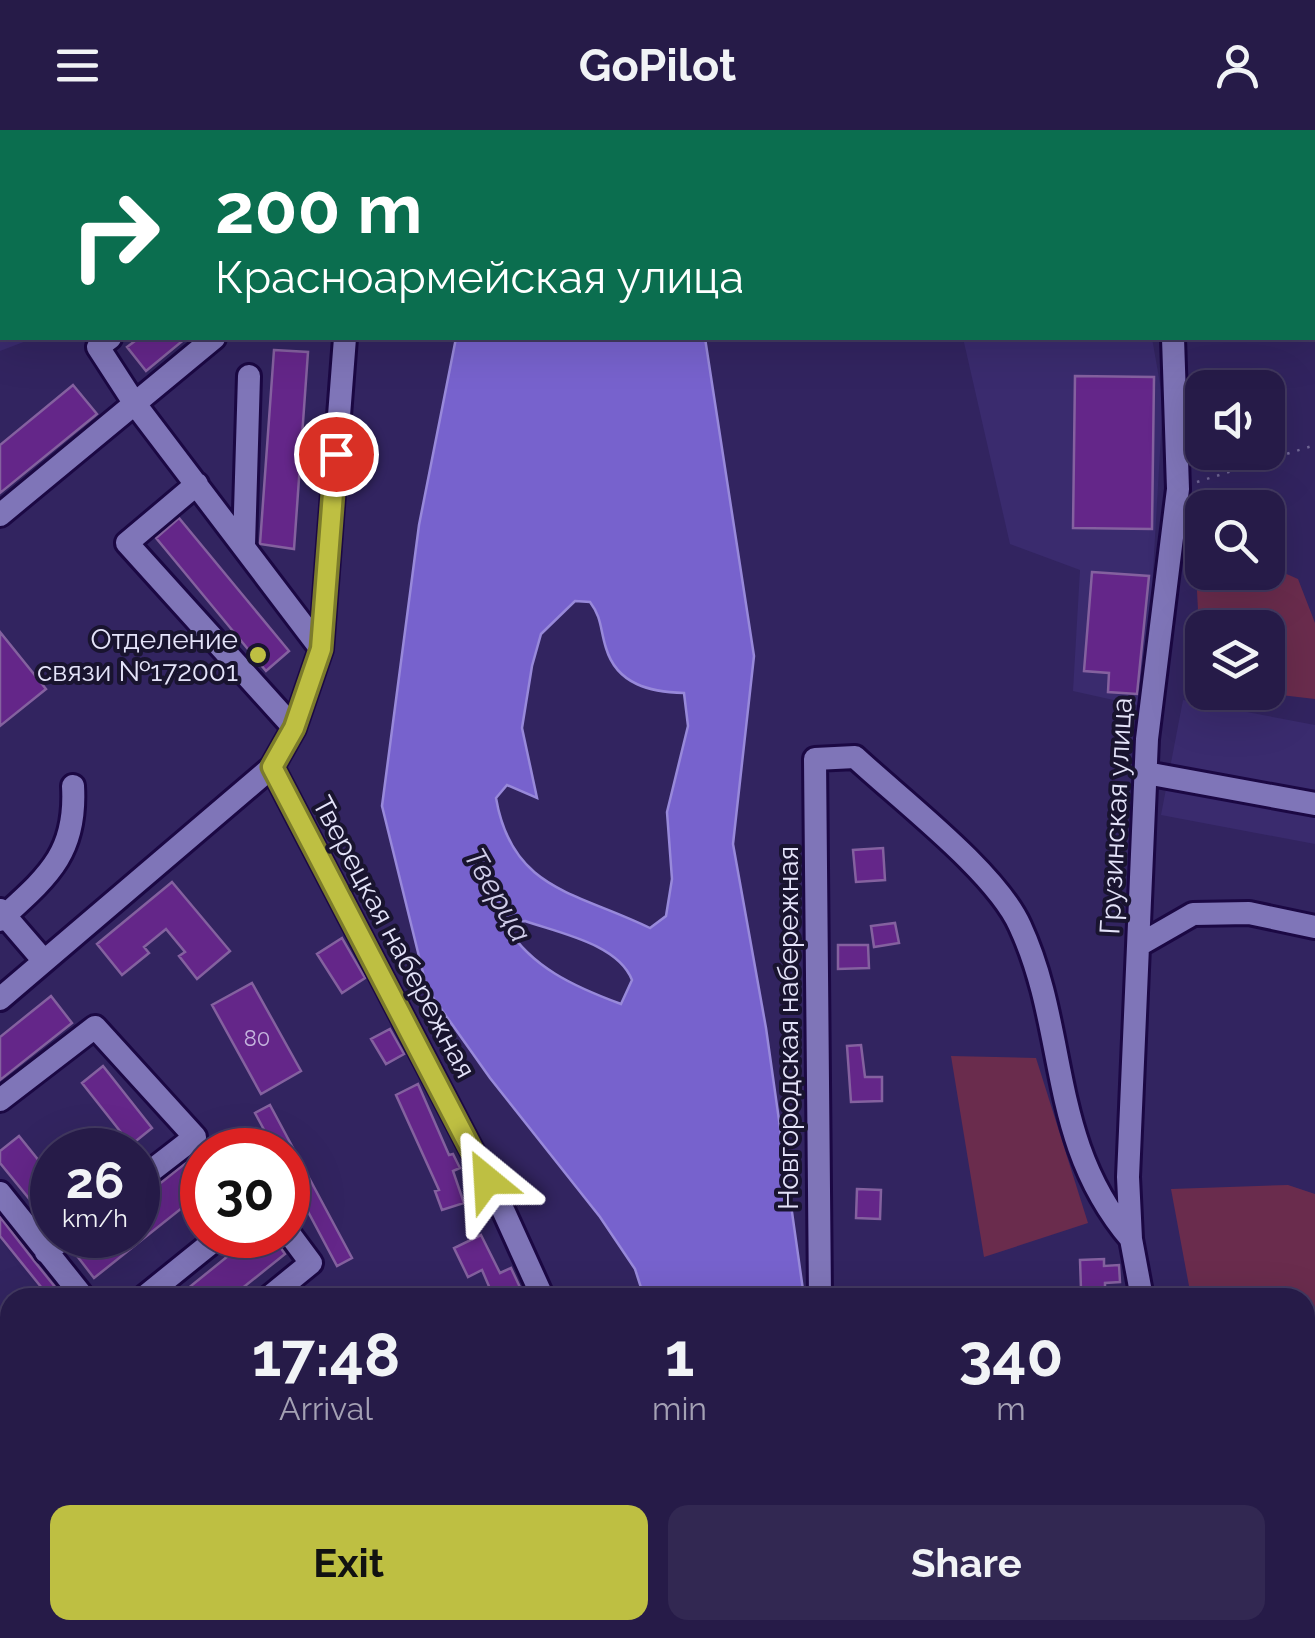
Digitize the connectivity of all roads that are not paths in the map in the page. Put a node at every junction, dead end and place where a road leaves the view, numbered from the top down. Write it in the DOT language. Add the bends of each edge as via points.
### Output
graph roads {
  1 [pos="107,340"];
  2 [pos="212,340"];
  3 [pos="345,340"];
  4 [pos="1174,340"];
  5 [pos="249,376"];
  6 [pos="135,404"];
  7 [pos="197,484"];
  8 [pos="0,516"];
  9 [pos="244,545"];
  10 [pos="321,649"];
  11 [pos="294,728"];
  12 [pos="272,767"];
  13 [pos="1146,774"];
  14 [pos="73,786"];
  15 [pos="1315,804"];
  16 [pos="2,915"];
  17 [pos="1315,927"];
  18 [pos="1138,945"];
  19 [pos="44,961"];
  20 [pos="0,999"];
  21 [pos="0,1100"];
  22 [pos="187,1128"];
  23 [pos="0,1193"];
  24 [pos="30,1231"];
  25 [pos="1131,1239"];
  26 [pos="51,1258"];
  27 [pos="193,1258"];
  28 [pos="306,1258"];
  29 [pos="76,1288"];
  30 [pos="155,1288"];
  31 [pos="280,1288"];
  32 [pos="538,1288"];
  33 [pos="820,1288"];
  34 [pos="1140,1288"];
  1 -- 6 [label="street" via="98,347"];
  2 -- 6 [label="street"];
  3 -- 10 [label="street"];
  4 -- 13 [label="street, Грузинская улица" via="1178,488"];
  5 -- 9 [label="street"];
  6 -- 7 [label="street"];
  6 -- 8 [label="street"];
  7 -- 9 [label="street"];
  7 -- 11 [label="street" via="127,543"];
  9 -- 10 [label="street"];
  10 -- 11 [label="street"];
  11 -- 12 [label="street"];
  12 -- 19 [label="street"];
  12 -- 32 [label="street, Тверецкая набережная"];
  13 -- 15 [label="street"];
  13 -- 18 [label="street, Грузинская улица"];
  14 -- 16 [label="street" via="75,814 66,847 52,872"];
  16 -- 19 [label="street"];
  17 -- 18 [label="street" via="1249,913 1193,914"];
  18 -- 25 [label="street, Грузинская улица"];
  19 -- 20 [label="street"];
  21 -- 22 [label="street" via="95,1027"];
  23 -- 24 [label="street"];
  25 -- 33 [label="street, Новгородская набережная" via="1092,1178 1066,1114 1037,970 1019,921 976,869 855,757 816,759"];
  25 -- 34 [label="street, Грузинская улица"];
  26 -- 29 [label="street"];
  27 -- 30 [label="street"];
  28 -- 31 [label="street" via="310,1263"];
}
